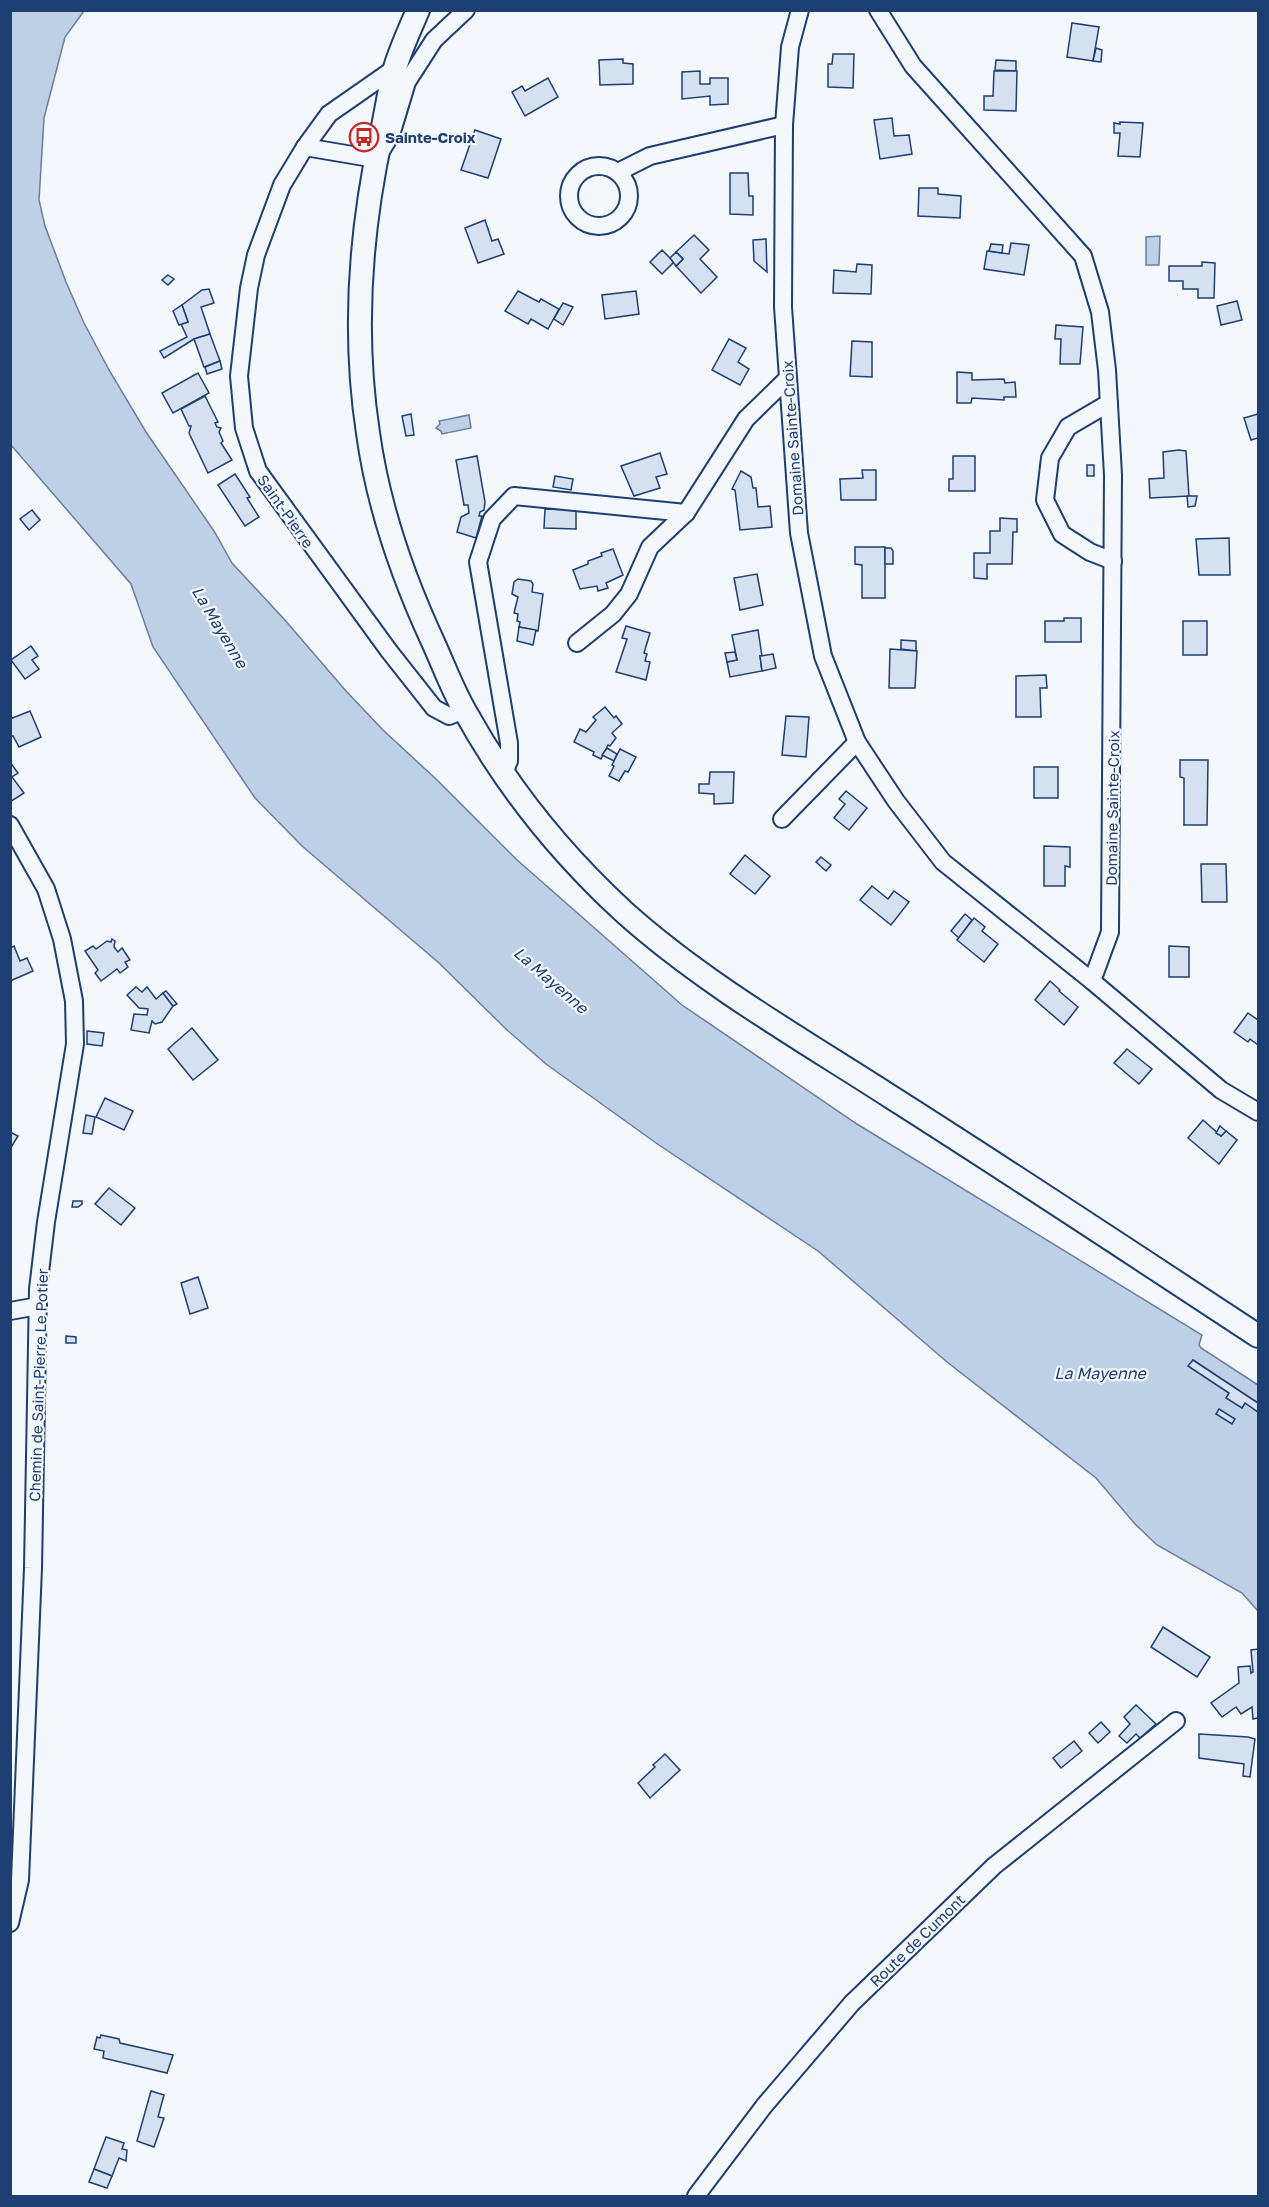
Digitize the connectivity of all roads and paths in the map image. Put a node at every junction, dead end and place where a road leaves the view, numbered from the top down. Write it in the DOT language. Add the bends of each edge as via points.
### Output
graph roads {
  1 [pos="418,10"];
  2 [pos="466,10"];
  3 [pos="800,10"];
  4 [pos="878,10"];
  5 [pos="395,68"];
  6 [pos="784,125"];
  7 [pos="305,147"];
  8 [pos="376,159"];
  9 [pos="618,172"];
  10 [pos="788,378"];
  11 [pos="1109,404"];
  12 [pos="686,513"];
  13 [pos="1113,561"];
  14 [pos="577,643"];
  15 [pos="464,710"];
  16 [pos="857,742"];
  17 [pos="504,773"];
  18 [pos="782,819"];
  19 [pos="10,825"];
  20 [pos="1092,981"];
  21 [pos="1258,1112"];
  22 [pos="38,1306"];
  23 [pos="10,1311"];
  24 [pos="1258,1336"];
  25 [pos="1176,1721"];
  26 [pos="10,1923"];
  27 [pos="696,2196"];
  1 -- 5 [label="main road"];
  2 -- 8 [label="street" via="434,40 407,82 391,135"];
  3 -- 6 [label="street, Domaine Sainte-Croix" via="790,46"];
  4 -- 11 [label="street, Domaine Sainte-Croix" via="913,66 1083,256 1100,312"];
  5 -- 7 [label="street, Saint-Pierre" via="329,114"];
  5 -- 8 [label="main road"];
  6 -- 9 [label="street" via="650,156"];
  6 -- 10 [label="street, Domaine Sainte-Croix" via="783,307"];
  7 -- 8 [label="street"];
  7 -- 15 [label="street, Saint-Pierre" via="282,184 256,255 239,376 244,428 258,471 389,651 436,711 448,716"];
  8 -- 15 [label="main road" via="364,235 360,309 367,430 394,546 418,611"];
  10 -- 12 [label="street" via="746,419"];
  10 -- 16 [label="street, Domaine Sainte-Croix" via="801,544 823,656"];
  11 -- 13 [label="street, Domaine Sainte-Croix"];
  11 -- 13 [label="street" via="1068,427 1050,458 1045,500 1062,534 1089,552"];
  12 -- 14 [label="street" via="650,548 629,594 613,614"];
  12 -- 17 [label="street" via="514,496 492,519 478,562 509,743"];
  13 -- 20 [label="street, Domaine Sainte-Croix" via="1110,932"];
  15 -- 17 [label="main road"];
  16 -- 18 [label="street"];
  16 -- 20 [label="street, Domaine Sainte-Croix" via="943,862"];
  17 -- 24 [label="main road" via="585,874 660,942 770,1019"];
  19 -- 22 [label="street, Chemin de Saint-Pierre Le Potier" via="46,889 62,939 74,1001 75,1044 46,1222"];
  20 -- 21 [label="street, Domaine Sainte-Croix" via="1221,1090"];
  22 -- 23 [label="street"];
  22 -- 26 [label="street, Chemin de Saint-Pierre Le Potier" via="21,1880"];
  25 -- 27 [label="street, Route de Cumont" via="994,1866 852,2003 764,2106"];
}
